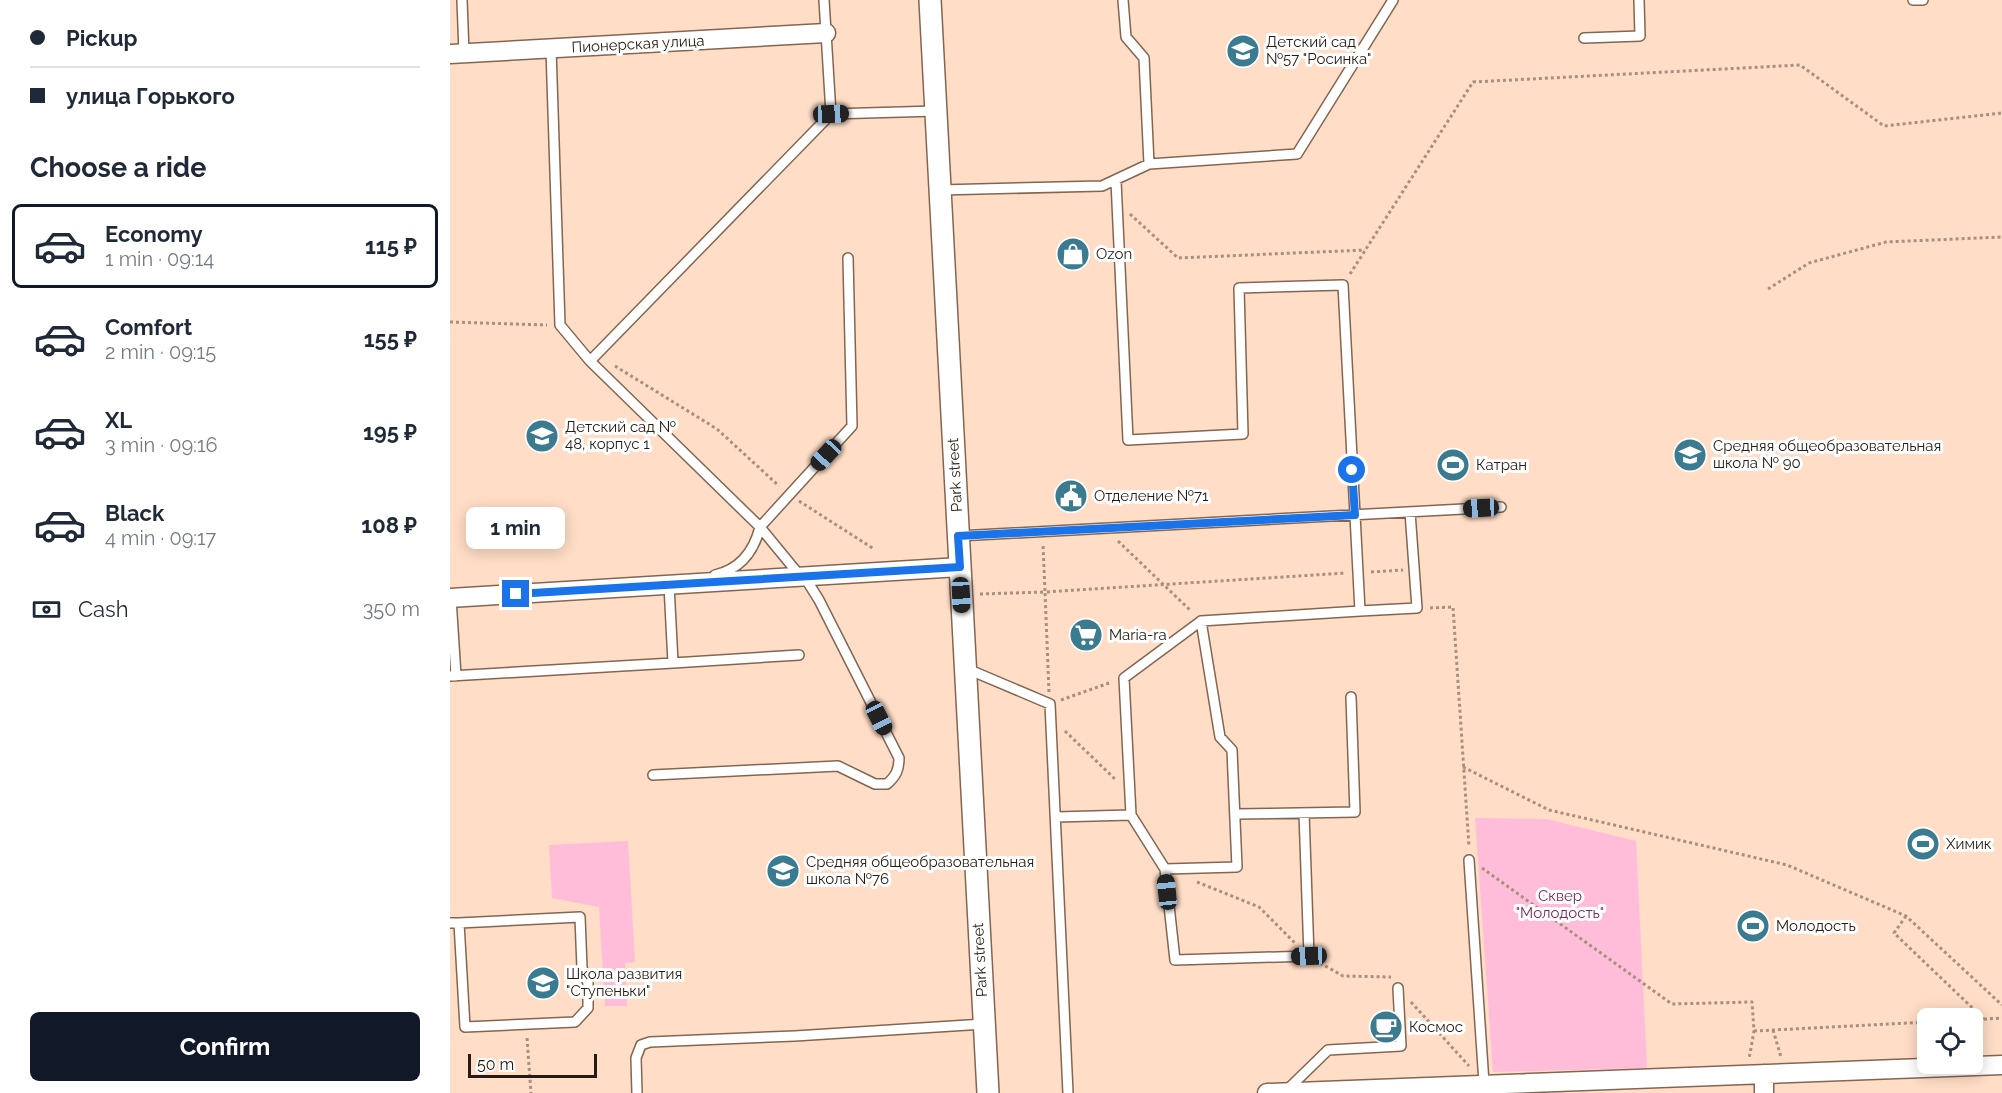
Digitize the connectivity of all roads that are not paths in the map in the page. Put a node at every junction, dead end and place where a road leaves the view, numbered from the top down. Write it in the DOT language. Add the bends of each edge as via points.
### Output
graph roads {
  1 [pos="462,0"];
  2 [pos="825,0"];
  3 [pos="930,0"];
  4 [pos="1123,0"];
  5 [pos="1393,0"];
  6 [pos="1639,0"];
  7 [pos="1913,0"];
  8 [pos="1923,0"];
  9 [pos="826,33"];
  10 [pos="1584,38"];
  11 [pos="551,49"];
  12 [pos="457,53"];
  13 [pos="936,111"];
  14 [pos="831,114"];
  15 [pos="1149,164"];
  16 [pos="1116,181"];
  17 [pos="940,190"];
  18 [pos="848,258"];
  19 [pos="593,358"];
  20 [pos="1501,507"];
  21 [pos="1410,512"];
  22 [pos="1355,515"];
  23 [pos="760,527"];
  24 [pos="958,536"];
  25 [pos="960,567"];
  26 [pos="802,576"];
  27 [pos="669,585"];
  28 [pos="450,598"];
  29 [pos="1360,611"];
  30 [pos="1201,621"];
  31 [pos="799,655"];
  32 [pos="673,663"];
  33 [pos="965,668"];
  34 [pos="453,676"];
  35 [pos="1351,697"];
  36 [pos="653,775"];
  37 [pos="1304,813"];
  38 [pos="1236,814"];
  39 [pos="1131,815"];
  40 [pos="1056,818"];
  41 [pos="1469,860"];
  42 [pos="1165,869"];
  43 [pos="455,923"];
  44 [pos="1398,988"];
  45 [pos="984,1024"];
  46 [pos="2002,1065"];
  47 [pos="1764,1074"];
  48 [pos="1484,1083"];
  49 [pos="637,1093"];
  50 [pos="988,1093"];
  51 [pos="1068,1093"];
  52 [pos="1276,1093"];
  53 [pos="1764,1093"];
  1 -- 12 [label="lane"];
  2 -- 9 [label="lane"];
  3 -- 13 [label="street, Park street"];
  4 -- 15 [label="lane" via="1126,37 1144,58"];
  5 -- 15 [label="lane" via="1297,154"];
  6 -- 10 [label="lane" via="1640,36"];
  7 -- 8 [label="lane"];
  9 -- 11 [label="street, Пионерская улица"];
  9 -- 14 [label="lane"];
  11 -- 12 [label="street, Пионерская улица"];
  11 -- 19 [label="lane" via="560,325"];
  13 -- 14 [label="lane"];
  13 -- 17 [label="street, Park street"];
  14 -- 19 [label="lane"];
  15 -- 16 [label="lane"];
  16 -- 17 [label="lane" via="1102,186"];
  16 -- 22 [label="lane" via="1128,440 1243,434 1239,288 1343,285"];
  17 -- 24 [label="street, Park street"];
  18 -- 23 [label="lane" via="852,426"];
  19 -- 23 [label="lane"];
  20 -- 21 [label="lane"];
  21 -- 22 [label="lane"];
  21 -- 29 [label="lane" via="1417,608"];
  22 -- 24 [label="lane"];
  22 -- 29 [label="lane"];
  23 -- 26 [label="lane"];
  23 -- 27 [label="lane" via="749,555 738,565 722,574"];
  24 -- 25 [label="street, Park street"];
  25 -- 26 [label="street"];
  25 -- 33 [label="street, Park street"];
  26 -- 27 [label="street"];
  26 -- 36 [label="lane" via="819,600 899,758 894,778 887,784 875,784 838,766"];
  27 -- 28 [label="street"];
  27 -- 32 [label="lane"];
  28 -- 34 [label="lane"];
  29 -- 30 [label="lane"];
  30 -- 38 [label="lane" via="1220,737 1232,750"];
  30 -- 39 [label="lane" via="1124,678"];
  31 -- 32 [label="lane"];
  32 -- 34 [label="lane"];
  33 -- 40 [label="lane" via="1050,704"];
  33 -- 45 [label="street, Park street"];
  35 -- 37 [label="lane" via="1356,812"];
  37 -- 38 [label="lane"];
  37 -- 42 [label="lane" via="1309,956 1175,960"];
  38 -- 42 [label="lane" via="1237,867"];
  39 -- 40 [label="lane"];
  39 -- 42 [label="lane"];
  40 -- 51 [label="lane"];
  41 -- 48 [label="lane"];
  43 -- 43 [label="lane" via="580,917 588,1008 575,1022 465,1027"];
  44 -- 52 [label="lane" via="1401,1046 1328,1050"];
  45 -- 49 [label="lane" via="650,1042 641,1045 636,1058"];
  45 -- 50 [label="street, Park street"];
  46 -- 47 [label="street"];
  47 -- 48 [label="street"];
  47 -- 53 [label="street"];
  48 -- 52 [label="street"];
}
